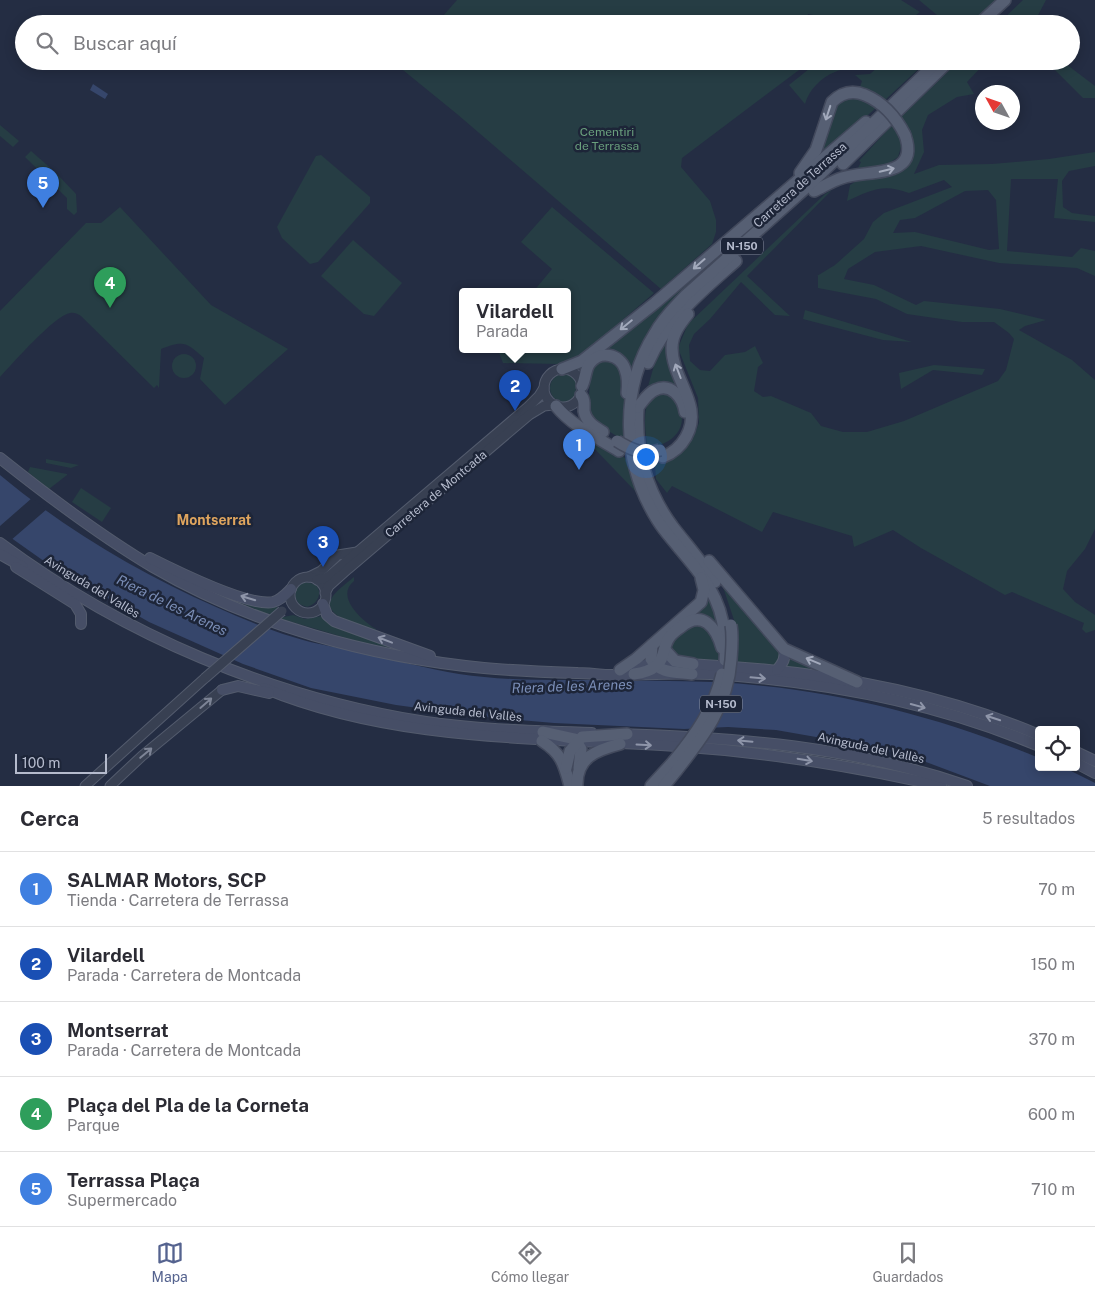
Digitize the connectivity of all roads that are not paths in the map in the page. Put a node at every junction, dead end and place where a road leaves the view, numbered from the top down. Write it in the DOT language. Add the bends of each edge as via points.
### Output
graph roads {
  1 [pos="1005,0"];
  2 [pos="1012,0"];
  3 [pos="989,15"];
  4 [pos="996,15"];
  5 [pos="928,70"];
  6 [pos="930,70"];
  7 [pos="940,70"];
  8 [pos="898,112"];
  9 [pos="842,178"];
  10 [pos="814,191"];
  11 [pos="772,202"];
  12 [pos="729,267"];
  13 [pos="562,369"];
  14 [pos="544,388"];
  15 [pos="582,390"];
  16 [pos="555,405"];
  17 [pos="638,406"];
  18 [pos="629,427"];
  19 [pos="618,446"];
  20 [pos="662,454"];
  21 [pos="0,458"];
  22 [pos="660,508"];
  23 [pos="0,543"];
  24 [pos="130,552"];
  25 [pos="1,555"];
  26 [pos="698,572"];
  27 [pos="313,579"];
  28 [pos="291,593"];
  29 [pos="325,593"];
  30 [pos="323,604"];
  31 [pos="299,610"];
  32 [pos="96,611"];
  33 [pos="282,611"];
  34 [pos="107,612"];
  35 [pos="724,629"];
  36 [pos="652,645"];
  37 [pos="784,649"];
  38 [pos="665,650"];
  39 [pos="656,665"];
  40 [pos="465,666"];
  41 [pos="225,669"];
  42 [pos="693,669"];
  43 [pos="620,670"];
  44 [pos="777,670"];
  45 [pos="587,673"];
  46 [pos="634,674"];
  47 [pos="857,682"];
  48 [pos="222,690"];
  49 [pos="282,696"];
  50 [pos="1035,734"];
  51 [pos="543,736"];
  52 [pos="624,739"];
  53 [pos="578,742"];
  54 [pos="1035,745"];
  55 [pos="1080,754"];
  56 [pos="879,761"];
  57 [pos="1095,761"];
  58 [pos="1080,765"];
  59 [pos="675,766"];
  60 [pos="566,768"];
  61 [pos="579,768"];
  62 [pos="1095,772"];
  63 [pos="929,784"];
  64 [pos="85,786"];
  65 [pos="110,786"];
  66 [pos="570,786"];
  67 [pos="577,786"];
  68 [pos="652,786"];
  69 [pos="656,786"];
  70 [pos="664,786"];
  71 [pos="967,786"];
  1 -- 3 [label="main road"];
  2 -- 4 [label="main road"];
  5 -- 11 [label="main road"];
  6 -- 18 [label="main road, Carretera de Terrassa / N-150" via="669,313 650,341 638,370"];
  7 -- 8 [label="main road, Carretera de Terrassa / N-150"];
  8 -- 9 [label="main road"];
  8 -- 10 [label="main road, Carretera de Terrassa / N-150"];
  9 -- 10 [label="main road"];
  9 -- 11 [label="main road, one-way, bridge" via="888,171 898,167 907,152 905,135 893,114 880,102 857,92 847,92 832,102 812,157"];
  10 -- 12 [label="main road, Carretera de Terrassa / N-150"];
  11 -- 13 [label="main road, one-way" via="591,355"];
  12 -- 17 [label="main road, Carretera de Terrassa / N-150" via="683,309 662,335 646,368"];
  20 -- 12 [label="main road, one-way" via="678,448 685,440 692,416 673,357 674,335 684,318"];
  13 -- 14 [label="street" via="550,374"];
  13 -- 15 [label="street" via="573,372 581,380"];
  14 -- 16 [label="street" via="546,398"];
  14 -- 27 [label="street, Carretera de Montcada" via="528,407 330,575"];
  15 -- 16 [label="street" via="578,400 569,406"];
  15 -- 18 [label="main road" via="589,365 596,358 610,355 621,361 627,377"];
  15 -- 19 [label="main road" via="589,422"];
  16 -- 19 [label="main road" via="576,424"];
  16 -- 29 [label="street, Carretera de Montcada" via="538,408 329,586"];
  17 -- 20 [label="main road" via="652,392 663,388 675,392 682,402 685,418 681,432"];
  17 -- 22 [label="main road, Carretera de Terrassa / N-150" via="639,450"];
  18 -- 26 [label="main road, Carretera de Terrassa / N-150" via="635,470 648,503 659,523"];
  19 -- 20 [label="main road" via="640,458 650,459"];
  21 -- 24 [label="main road" via="61,506"];
  22 -- 35 [label="main road, Carretera de Terrassa / N-150" via="717,585 727,609"];
  22 -- 37 [label="main road" via="683,529"];
  23 -- 34 [label="main road, Avinguda del Vallès"];
  28 -- 24 [label="main road, one-way" via="276,601 253,600 209,585 145,555"];
  24 -- 40 [label="main road" via="189,586 287,627 369,650"];
  25 -- 32 [label="main road, Avinguda del Vallès"];
  25 -- 32 [label="main road" via="75,604 81,614 81,624 88,614"];
  26 -- 35 [label="main road, Carretera de Terrassa / N-150" via="713,593"];
  26 -- 36 [label="main road" via="704,587 701,602"];
  27 -- 28 [label="street" via="298,580"];
  27 -- 29 [label="street" via="323,585"];
  28 -- 31 [label="street" via="293,605"];
  28 -- 33 [label="street"];
  29 -- 30 [label="street"];
  30 -- 31 [label="street" via="312,612"];
  40 -- 30 [label="main road, one-way" via="399,646 334,620 327,615"];
  31 -- 33 [label="street"];
  32 -- 34 [label="main road"];
  32 -- 41 [label="main road, Avinguda del Vallès" via="159,645"];
  33 -- 64 [label="street, bridge"];
  34 -- 41 [label="main road, Avinguda del Vallès" via="158,640"];
  35 -- 38 [label="main road" via="714,628 705,621 692,620 673,633"];
  35 -- 59 [label="main road, Carretera de Terrassa / N-150, bridge" via="725,660 720,685 710,710"];
  35 -- 59 [label="main road, Carretera de Terrassa / N-150, bridge" via="732,644 731,670 722,702 708,729"];
  36 -- 39 [label="main road" via="650,656"];
  36 -- 43 [label="main road"];
  37 -- 44 [label="main road" via="783,662"];
  47 -- 37 [label="main road, one-way"];
  38 -- 39 [label="main road"];
  38 -- 42 [label="main road" via="675,661"];
  39 -- 42 [label="main road" via="663,671"];
  39 -- 43 [label="main road"];
  39 -- 46 [label="main road" via="648,671"];
  40 -- 45 [label="main road"];
  41 -- 48 [label="main road" via="227,681"];
  41 -- 49 [label="main road, Avinguda del Vallès"];
  41 -- 51 [label="main road, Avinguda del Vallès" via="384,715"];
  42 -- 44 [label="main road"];
  42 -- 46 [label="main road"];
  42 -- 54 [label="main road, one-way" via="874,695 966,720"];
  43 -- 45 [label="main road"];
  44 -- 47 [label="main road"];
  45 -- 46 [label="main road"];
  50 -- 47 [label="main road, one-way" via="925,697"];
  48 -- 49 [label="main road" via="238,686"];
  65 -- 48 [label="street, one-way"];
  49 -- 51 [label="main road, Avinguda del Vallès" via="383,723 450,734"];
  51 -- 52 [label="main road, Avinguda del Vallès"];
  51 -- 53 [label="main road" via="572,737"];
  51 -- 60 [label="main road"];
  52 -- 53 [label="main road" via="582,738"];
  56 -- 52 [label="main road, Avinguda del Vallès, one-way" via="789,745 676,736"];
  52 -- 61 [label="main road" via="595,753"];
  52 -- 63 [label="main road, Avinguda del Vallès, one-way" via="786,757"];
  53 -- 60 [label="main road" via="568,754"];
  53 -- 61 [label="main road" via="581,753"];
  55 -- 57 [label="main road"];
  56 -- 63 [label="main road"];
  56 -- 71 [label="main road, Avinguda del Vallès"];
  58 -- 62 [label="main road"];
  59 -- 68 [label="main road"];
  59 -- 69 [label="main road, Carretera de Terrassa / N-150"];
  59 -- 70 [label="main road, Carretera de Terrassa / N-150"];
  60 -- 66 [label="main road"];
  61 -- 67 [label="main road"];
}
